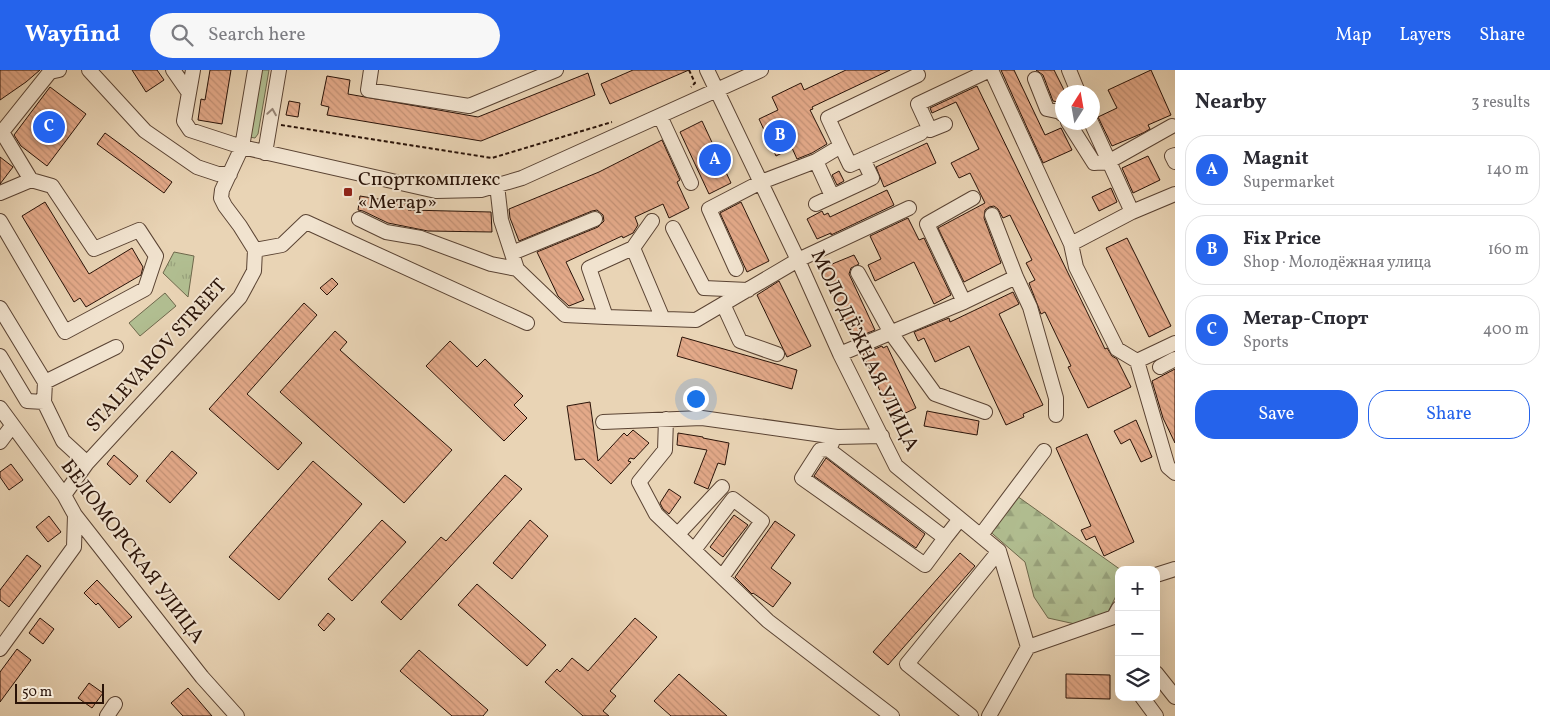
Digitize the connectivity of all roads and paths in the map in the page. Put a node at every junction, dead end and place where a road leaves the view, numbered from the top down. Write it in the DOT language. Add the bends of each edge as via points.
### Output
graph roads {
  1 [pos="56,70"];
  2 [pos="89,70"];
  3 [pos="174,70"];
  4 [pos="193,70"];
  5 [pos="255,70"];
  6 [pos="279,70"];
  7 [pos="371,70"];
  8 [pos="556,70"];
  9 [pos="689,70"];
  10 [pos="707,70"];
  11 [pos="761,70"];
  12 [pos="990,70"];
  13 [pos="1069,70"];
  14 [pos="918,75"];
  15 [pos="1035,78"];
  16 [pos="1075,85"];
  17 [pos="689,89"];
  18 [pos="718,91"];
  19 [pos="189,93"];
  20 [pos="1055,111"];
  21 [pos="660,116"];
  22 [pos="614,122"];
  23 [pos="274,124"];
  24 [pos="945,124"];
  25 [pos="1172,126"];
  26 [pos="1073,130"];
  27 [pos="1094,130"];
  28 [pos="1,131"];
  29 [pos="920,133"];
  30 [pos="841,146"];
  31 [pos="242,147"];
  32 [pos="265,153"];
  33 [pos="1175,154"];
  34 [pos="863,159"];
  35 [pos="816,161"];
  36 [pos="1108,162"];
  37 [pos="1175,162"];
  38 [pos="230,174"];
  39 [pos="31,180"];
  40 [pos="761,182"];
  41 [pos="691,183"];
  42 [pos="497,185"];
  43 [pos="0,193"];
  44 [pos="1175,194"];
  45 [pos="832,196"];
  46 [pos="972,198"];
  47 [pos="816,204"];
  48 [pos="909,208"];
  49 [pos="1132,212"];
  50 [pos="992,215"];
  51 [pos="359,219"];
  52 [pos="595,219"];
  53 [pos="0,221"];
  54 [pos="652,221"];
  55 [pos="673,228"];
  56 [pos="1071,244"];
  57 [pos="633,248"];
  58 [pos="255,250"];
  59 [pos="512,253"];
  60 [pos="798,260"];
  61 [pos="517,269"];
  62 [pos="736,270"];
  63 [pos="858,272"];
  64 [pos="1016,277"];
  65 [pos="748,290"];
  66 [pos="964,302"];
  67 [pos="723,304"];
  68 [pos="0,308"];
  69 [pos="606,317"];
  70 [pos="663,319"];
  71 [pos="527,323"];
  72 [pos="891,333"];
  73 [pos="1175,343"];
  74 [pos="116,347"];
  75 [pos="777,354"];
  76 [pos="840,354"];
  77 [pos="0,356"];
  78 [pos="1175,359"];
  79 [pos="1137,361"];
  80 [pos="1160,367"];
  81 [pos="45,382"];
  82 [pos="44,402"];
  83 [pos="0,408"];
  84 [pos="985,412"];
  85 [pos="1056,415"];
  86 [pos="666,419"];
  87 [pos="603,422"];
  88 [pos="12,426"];
  89 [pos="882,436"];
  90 [pos="837,437"];
  91 [pos="0,442"];
  92 [pos="828,449"];
  93 [pos="1044,451"];
  94 [pos="87,463"];
  95 [pos="1175,473"];
  96 [pos="722,488"];
  97 [pos="64,495"];
  98 [pos="76,515"];
  99 [pos="960,519"];
  100 [pos="678,534"];
  101 [pos="981,536"];
  102 [pos="945,538"];
  103 [pos="694,550"];
  104 [pos="999,551"];
  105 [pos="1175,569"];
  106 [pos="1160,574"];
  107 [pos="722,577"];
  108 [pos="1115,617"];
  109 [pos="1028,647"];
  110 [pos="0,649"];
  111 [pos="1160,678"];
  112 [pos="1175,697"];
  113 [pos="1145,701"];
  114 [pos="115,704"];
  115 [pos="107,716"];
  116 [pos="237,716"];
  117 [pos="892,716"];
  118 [pos="971,716"];
  119 [pos="989,716"];
  120 [pos="1156,716"];
  1 -- 28 [label="street" via="50,72"];
  2 -- 38 [label="street" via="145,131 197,167"];
  3 -- 19 [label="street"];
  4 -- 19 [label="street"];
  5 -- 31 [label="street"];
  32 -- 6 [label="street, one-way"];
  7 -- 8 [label="street" via="368,90 469,106"];
  9 -- 17 [label="path" via="695,83"];
  10 -- 18 [label="street, МОЛОДЁЖНАЯ УЛИЦА"];
  11 -- 18 [label="street"];
  12 -- 24 [label="street" via="918,104 930,130"];
  12 -- 56 [label="street"];
  13 -- 16 [label="street"];
  14 -- 30 [label="street" via="828,118"];
  15 -- 20 [label="street" via="1048,109"];
  18 -- 21 [label="street"];
  18 -- 40 [label="street, МОЛОДЁЖНАЯ УЛИЦА"];
  19 -- 31 [label="street" via="184,121 190,130"];
  21 -- 41 [label="street"];
  21 -- 42 [label="street" via="522,178"];
  22 -- 23 [label="path" via="492,158"];
  25 -- 36 [label="street"];
  26 -- 36 [label="street" via="1094,162"];
  27 -- 36 [label="street"];
  28 -- 39 [label="street"];
  29 -- 34 [label="street"];
  30 -- 34 [label="street" via="850,165"];
  30 -- 35 [label="street"];
  31 -- 32 [label="street"];
  31 -- 38 [label="street"];
  32 -- 42 [label="street" via="436,191 481,190"];
  33 -- 37 [label="street" via="1172,156"];
  34 -- 45 [label="street" via="872,178"];
  35 -- 40 [label="street"];
  35 -- 45 [label="street"];
  36 -- 49 [label="street"];
  38 -- 58 [label="street" via="222,190 222,198"];
  39 -- 43 [label="street"];
  39 -- 53 [label="street" via="52,186 94,250 140,230 156,256 145,289 65,332"];
  40 -- 60 [label="street, МОЛОДЁЖНАЯ УЛИЦА"];
  40 -- 62 [label="street" via="709,209"];
  42 -- 59 [label="street" via="501,220"];
  44 -- 49 [label="street"];
  45 -- 47 [label="street"];
  46 -- 66 [label="street" via="927,224"];
  48 -- 60 [label="street"];
  49 -- 56 [label="street"];
  50 -- 64 [label="street"];
  51 -- 61 [label="street" via="386,232 421,238 491,264"];
  52 -- 59 [label="street"];
  54 -- 57 [label="street"];
  55 -- 65 [label="street" via="704,288"];
  56 -- 79 [label="street" via="1076,267 1117,349"];
  57 -- 69 [label="street" via="589,268"];
  57 -- 70 [label="street"];
  58 -- 71 [label="street" via="282,245 306,222"];
  58 -- 94 [label="street, STALEVAROV STREET" via="254,271 240,297"];
  59 -- 61 [label="street"];
  60 -- 65 [label="street"];
  60 -- 76 [label="street, МОЛОДЁЖНАЯ УЛИЦА"];
  61 -- 69 [label="street" via="565,316"];
  63 -- 72 [label="street"];
  64 -- 66 [label="street"];
  64 -- 85 [label="street" via="1030,307 1056,398"];
  65 -- 67 [label="street"];
  66 -- 72 [label="street"];
  67 -- 70 [label="street" via="696,320"];
  67 -- 75 [label="street" via="740,341"];
  68 -- 81 [label="street"];
  69 -- 70 [label="street"];
  72 -- 76 [label="street"];
  72 -- 84 [label="street" via="935,394"];
  73 -- 79 [label="street"];
  74 -- 81 [label="street"];
  76 -- 89 [label="street, МОЛОДЁЖНАЯ УЛИЦА"];
  77 -- 82 [label="street" via="28,401"];
  78 -- 80 [label="street"];
  79 -- 95 [label="street" via="1168,466"];
  81 -- 82 [label="street"];
  82 -- 94 [label="street" via="63,441"];
  83 -- 88 [label="street, БЕЛОМОРСКАЯ УЛИЦА"];
  86 -- 87 [label="street"];
  86 -- 90 [label="street" via="702,418"];
  86 -- 100 [label="street" via="665,450 639,482 656,514"];
  88 -- 91 [label="street"];
  88 -- 97 [label="street, БЕЛОМОРСКАЯ УЛИЦА"];
  89 -- 90 [label="street"];
  89 -- 99 [label="street, МОЛОДЁЖНАЯ УЛИЦА" via="896,466"];
  90 -- 92 [label="street"];
  92 -- 102 [label="street"];
  92 -- 102 [label="street" via="820,450 802,478 925,565"];
  93 -- 101 [label="street"];
  94 -- 97 [label="street, STALEVAROV STREET"];
  96 -- 100 [label="street"];
  97 -- 98 [label="street, БЕЛОМОРСКАЯ УЛИЦА"];
  98 -- 110 [label="street" via="74,547"];
  98 -- 116 [label="street, БЕЛОМОРСКАЯ УЛИЦА" via="202,677"];
  99 -- 101 [label="street, МОЛОДЁЖНАЯ УЛИЦА"];
  99 -- 102 [label="street"];
  100 -- 103 [label="street"];
  101 -- 104 [label="street, МОЛОДЁЖНАЯ УЛИЦА"];
  103 -- 107 [label="street"];
  103 -- 107 [label="street" via="732,499 762,521"];
  104 -- 109 [label="street"];
  104 -- 118 [label="street" via="907,664"];
  105 -- 106 [label="street"];
  107 -- 117 [label="street" via="768,622"];
  108 -- 109 [label="street"];
  109 -- 119 [label="street"];
  111 -- 112 [label="street"];
  113 -- 120 [label="street"];
  114 -- 115 [label="street"];
}
